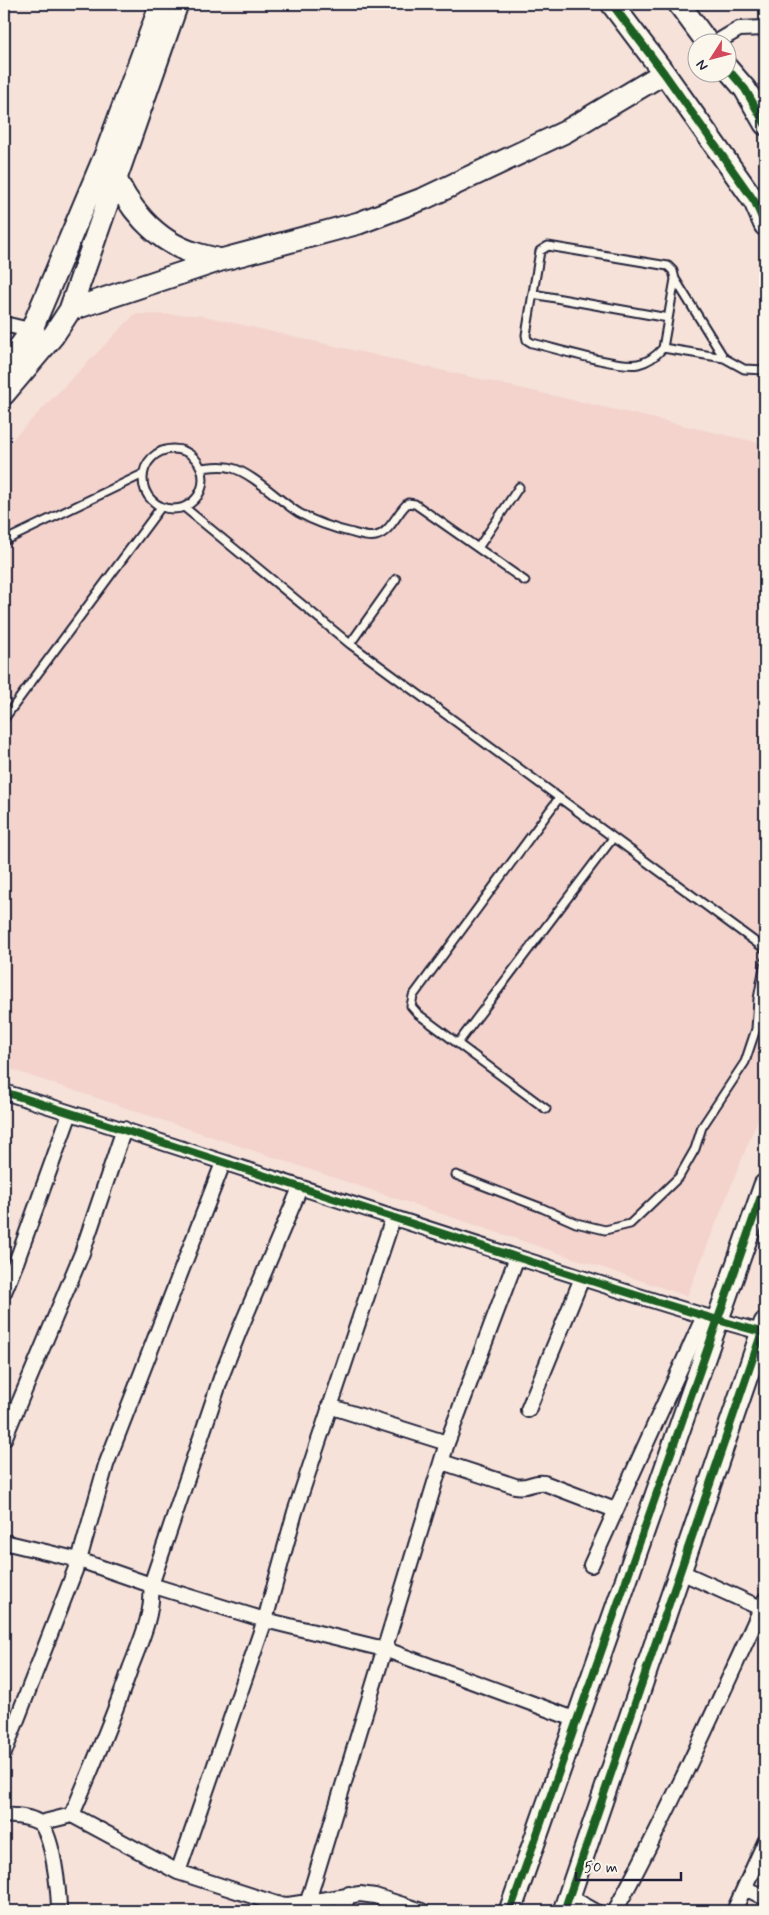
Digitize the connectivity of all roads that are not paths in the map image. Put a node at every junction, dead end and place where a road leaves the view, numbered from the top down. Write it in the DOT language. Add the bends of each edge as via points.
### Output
graph roads {
  1 [pos="161,4"];
  2 [pos="177,4"];
  3 [pos="612,4"];
  4 [pos="679,4"];
  5 [pos="765,28"];
  6 [pos="700,32"];
  7 [pos="734,32"];
  8 [pos="664,73"];
  9 [pos="736,79"];
  10 [pos="765,124"];
  11 [pos="106,154"];
  12 [pos="115,177"];
  13 [pos="765,225"];
  14 [pos="221,260"];
  15 [pos="675,279"];
  16 [pos="533,294"];
  17 [pos="70,310"];
  18 [pos="668,318"];
  19 [pos="4,324"];
  20 [pos="31,331"];
  21 [pos="53,336"];
  22 [pos="663,348"];
  23 [pos="724,358"];
  24 [pos="4,368"];
  25 [pos="765,370"];
  26 [pos="4,394"];
  27 [pos="201,468"];
  28 [pos="143,474"];
  29 [pos="519,487"];
  30 [pos="161,507"];
  31 [pos="184,508"];
  32 [pos="4,541"];
  33 [pos="478,548"];
  34 [pos="396,579"];
  35 [pos="525,581"];
  36 [pos="350,644"];
  37 [pos="4,719"];
  38 [pos="559,798"];
  39 [pos="613,838"];
  40 [pos="765,949"];
  41 [pos="765,961"];
  42 [pos="458,1043"];
  43 [pos="4,1092"];
  44 [pos="546,1109"];
  45 [pos="70,1113"];
  46 [pos="124,1129"];
  47 [pos="223,1163"];
  48 [pos="456,1175"];
  49 [pos="765,1185"];
  50 [pos="300,1188"];
  51 [pos="393,1218"];
  52 [pos="516,1257"];
  53 [pos="582,1278"];
  54 [pos="4,1292"];
  55 [pos="711,1318"];
  56 [pos="764,1329"];
  57 [pos="330,1406"];
  58 [pos="528,1410"];
  59 [pos="4,1439"];
  60 [pos="447,1443"];
  61 [pos="442,1462"];
  62 [pos="615,1510"];
  63 [pos="4,1542"];
  64 [pos="79,1560"];
  65 [pos="591,1565"];
  66 [pos="681,1572"];
  67 [pos="151,1585"];
  68 [pos="764,1606"];
  69 [pos="265,1620"];
  70 [pos="384,1649"];
  71 [pos="577,1720"];
  72 [pos="4,1753"];
  73 [pos="4,1815"];
  74 [pos="72,1815"];
  75 [pos="40,1823"];
  76 [pos="765,1842"];
  77 [pos="178,1872"];
  78 [pos="745,1888"];
  79 [pos="349,1894"];
  80 [pos="765,1898"];
  81 [pos="308,1901"];
  82 [pos="567,1904"];
  83 [pos="59,1911"];
  84 [pos="342,1911"];
  85 [pos="422,1911"];
  86 [pos="510,1911"];
  87 [pos="594,1911"];
  88 [pos="615,1911"];
  89 [pos="734,1911"];
  1 -- 11 [label="main road"];
  2 -- 12 [label="main road"];
  3 -- 8 [label="main road"];
  4 -- 6 [label="main road"];
  5 -- 7 [label="street"];
  8 -- 13 [label="main road" via="755,202"];
  8 -- 14 [label="main road" via="565,132 425,198 359,223"];
  9 -- 10 [label="main road"];
  11 -- 12 [label="main road"];
  11 -- 20 [label="main road"];
  12 -- 14 [label="main road" via="136,213 152,229 193,253"];
  12 -- 17 [label="main road"];
  14 -- 17 [label="main road"];
  15 -- 16 [label="lane" via="668,266 548,246 540,251"];
  15 -- 18 [label="lane"];
  15 -- 23 [label="lane"];
  16 -- 18 [label="lane"];
  16 -- 22 [label="lane" via="526,335 532,343 620,364 637,364"];
  17 -- 21 [label="main road"];
  18 -- 22 [label="lane"];
  19 -- 20 [label="street"];
  20 -- 21 [label="street"];
  20 -- 24 [label="main road"];
  21 -- 26 [label="main road"];
  22 -- 23 [label="lane"];
  23 -- 25 [label="lane" via="744,369"];
  27 -- 28 [label="lane" via="192,456 170,449 155,454"];
  27 -- 31 [label="lane" via="200,491"];
  27 -- 33 [label="lane" via="233,468 300,513 347,532 367,536 385,532 403,507 408,503 415,504"];
  28 -- 30 [label="lane" via="145,490"];
  28 -- 32 [label="lane"];
  29 -- 33 [label="lane"];
  30 -- 31 [label="lane"];
  30 -- 37 [label="lane"];
  31 -- 36 [label="lane"];
  33 -- 35 [label="lane"];
  34 -- 36 [label="lane"];
  36 -- 38 [label="lane"];
  38 -- 39 [label="lane"];
  38 -- 42 [label="lane" via="413,996 411,1006 418,1014"];
  39 -- 40 [label="lane"];
  39 -- 42 [label="lane"];
  41 -- 48 [label="lane" via="756,1028 745,1062 702,1127 695,1149 679,1177 630,1224 605,1230 576,1223"];
  42 -- 44 [label="lane"];
  43 -- 45 [label="street"];
  45 -- 46 [label="street"];
  45 -- 54 [label="street"];
  46 -- 47 [label="street"];
  46 -- 59 [label="street" via="82,1252"];
  47 -- 50 [label="street"];
  47 -- 64 [label="street" via="106,1465"];
  49 -- 55 [label="main road"];
  50 -- 51 [label="street"];
  50 -- 67 [label="street" via="223,1372"];
  51 -- 52 [label="street"];
  51 -- 57 [label="street"];
  52 -- 53 [label="street"];
  52 -- 60 [label="street"];
  53 -- 55 [label="street"];
  53 -- 58 [label="street"];
  55 -- 56 [label="street"];
  55 -- 62 [label="street"];
  55 -- 71 [label="main road"];
  56 -- 66 [label="main road"];
  57 -- 60 [label="street"];
  57 -- 69 [label="street" via="295,1512"];
  60 -- 61 [label="street"];
  61 -- 62 [label="street" via="524,1488 544,1483"];
  61 -- 70 [label="street"];
  62 -- 65 [label="street"];
  63 -- 64 [label="street"];
  64 -- 67 [label="street"];
  64 -- 72 [label="street"];
  66 -- 68 [label="street"];
  66 -- 82 [label="main road"];
  67 -- 69 [label="street"];
  67 -- 74 [label="street" via="152,1599 140,1642"];
  68 -- 88 [label="street" via="653,1841"];
  69 -- 70 [label="street"];
  69 -- 77 [label="street"];
  70 -- 71 [label="street"];
  70 -- 81 [label="street"];
  71 -- 86 [label="main road"];
  73 -- 75 [label="street"];
  74 -- 75 [label="street"];
  74 -- 77 [label="street"];
  75 -- 83 [label="street" via="52,1851"];
  76 -- 78 [label="street"];
  77 -- 81 [label="street" via="277,1904"];
  78 -- 80 [label="street"];
  78 -- 89 [label="street"];
  79 -- 81 [label="street"];
  79 -- 84 [label="street"];
  79 -- 85 [label="street" via="375,1896"];
  82 -- 87 [label="street"];
}
